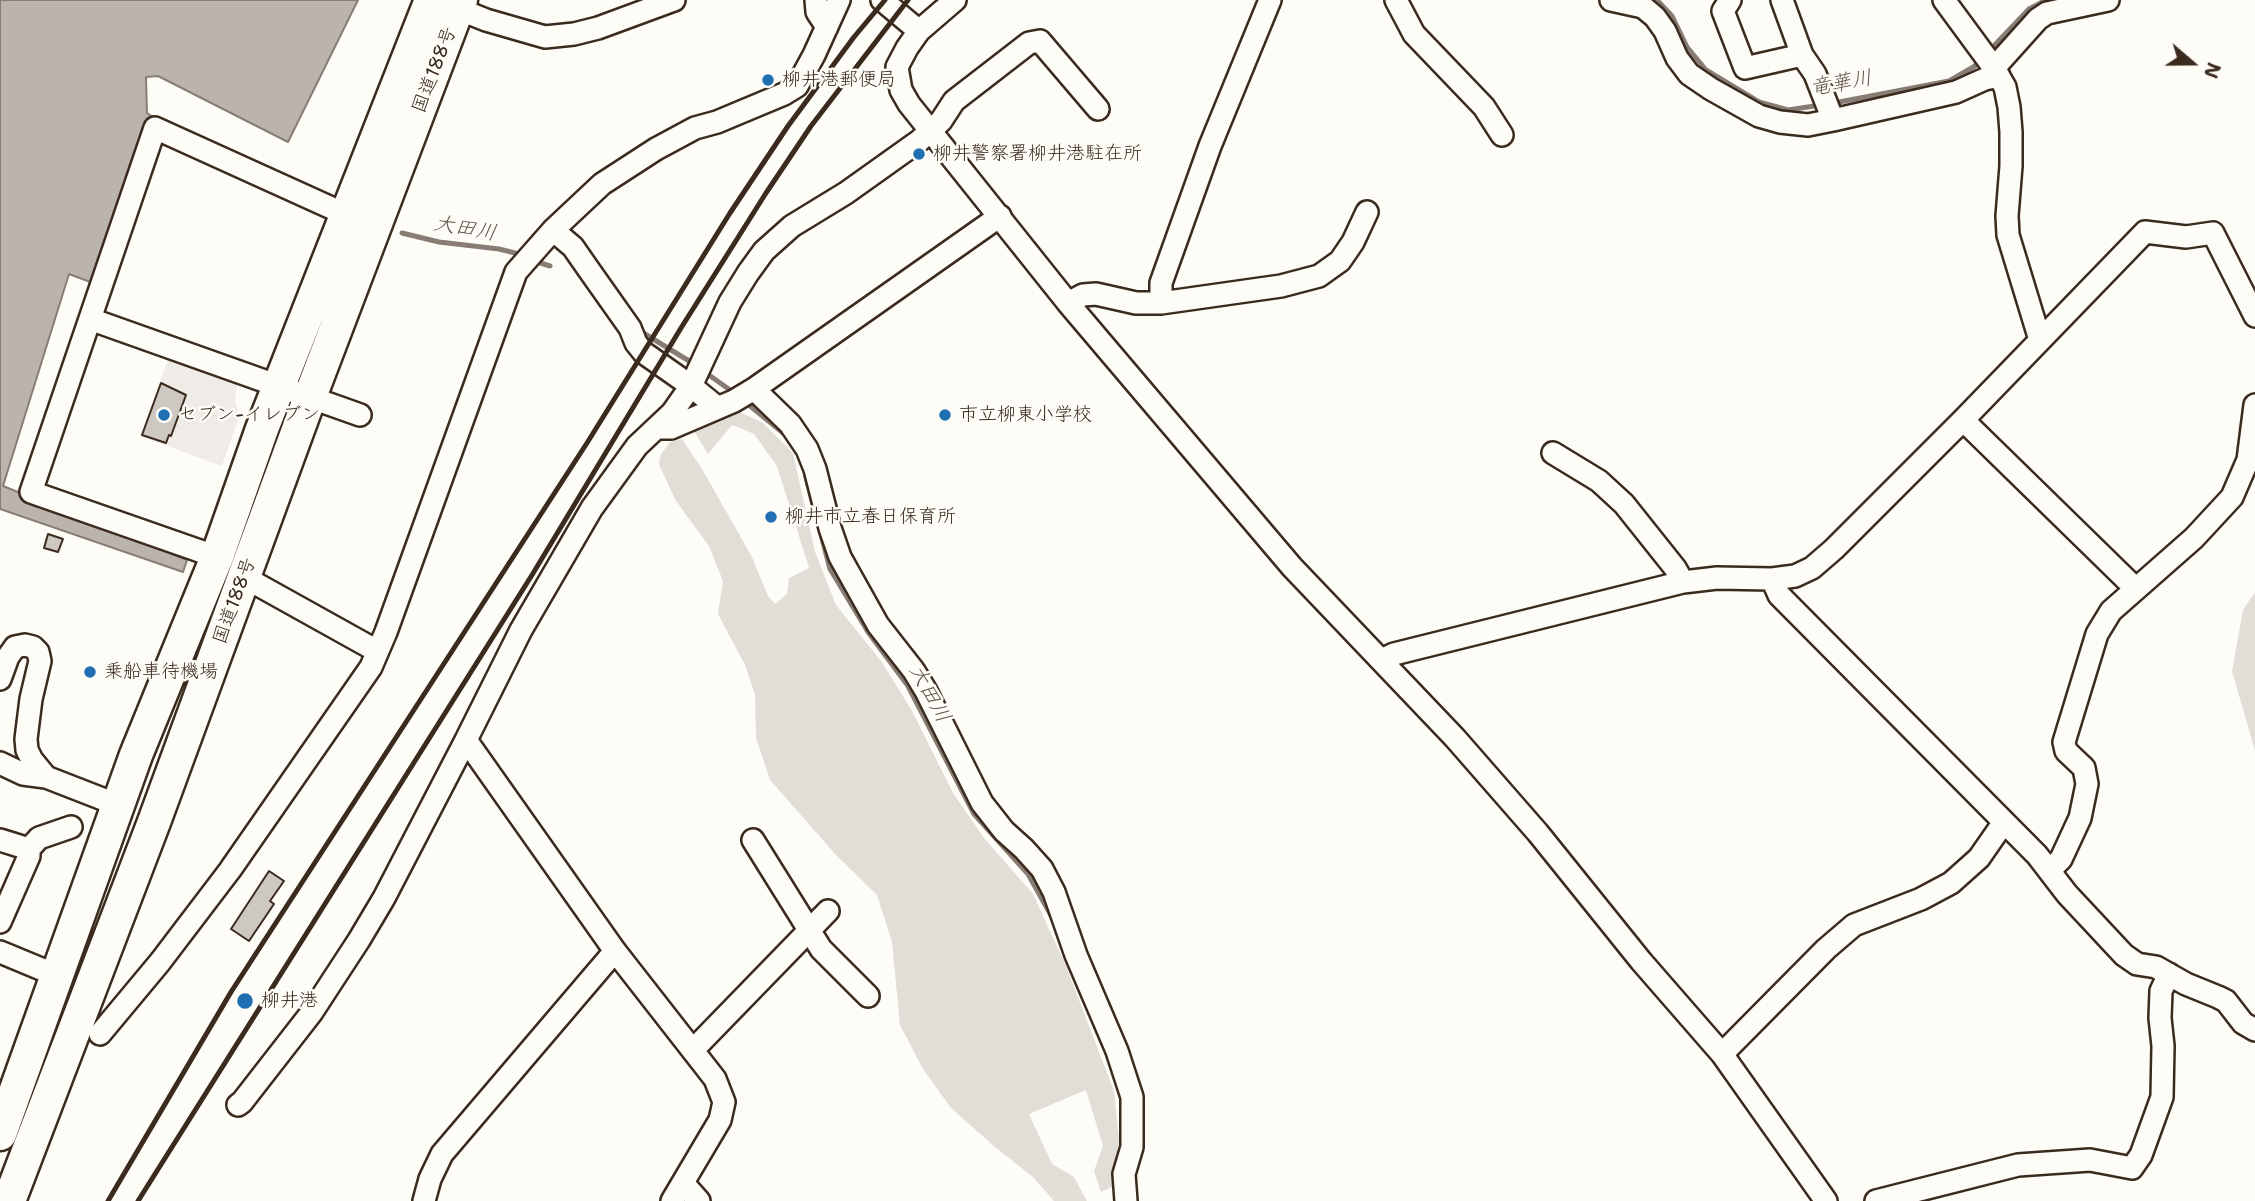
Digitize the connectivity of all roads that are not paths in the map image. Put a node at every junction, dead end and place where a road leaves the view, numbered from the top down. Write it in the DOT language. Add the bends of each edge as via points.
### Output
graph roads {
  1 [pos="674,0"];
  2 [pos="816,0"];
  3 [pos="839,0"];
  4 [pos="882,0"];
  5 [pos="955,0"];
  6 [pos="1270,0"];
  7 [pos="1396,0"];
  8 [pos="1611,0"];
  9 [pos="1730,0"];
  10 [pos="1782,0"];
  11 [pos="1944,0"];
  12 [pos="2108,0"];
  13 [pos="447,2"];
  14 [pos="827,27"];
  15 [pos="919,31"];
  16 [pos="1802,55"];
  17 [pos="1991,64"];
  18 [pos="1098,108"];
  19 [pos="1833,120"];
  20 [pos="932,129"];
  21 [pos="1502,135"];
  22 [pos="1367,212"];
  23 [pos="347,215"];
  24 [pos="1000,216"];
  25 [pos="553,230"];
  26 [pos="1068,303"];
  27 [pos="1161,303"];
  28 [pos="2255,316"];
  29 [pos="90,319"];
  30 [pos="2040,340"];
  31 [pos="279,386"];
  32 [pos="691,386"];
  33 [pos="310,397"];
  34 [pos="737,398"];
  35 [pos="2255,405"];
  36 [pos="360,415"];
  37 [pos="1963,420"];
  38 [pos="656,429"];
  39 [pos="1553,453"];
  40 [pos="216,557"];
  41 [pos="244,577"];
  42 [pos="1772,579"];
  43 [pos="1683,582"];
  44 [pos="2136,589"];
  45 [pos="377,651"];
  46 [pos="1382,660"];
  47 [pos="0,679"];
  48 [pos="466,740"];
  49 [pos="0,763"];
  50 [pos="46,777"];
  51 [pos="118,805"];
  52 [pos="2004,822"];
  53 [pos="71,827"];
  54 [pos="0,840"];
  55 [pos="754,840"];
  56 [pos="29,849"];
  57 [pos="2050,870"];
  58 [pos="828,911"];
  59 [pos="0,922"];
  60 [pos="808,932"];
  61 [pos="615,951"];
  62 [pos="0,952"];
  63 [pos="2169,974"];
  64 [pos="58,976"];
  65 [pos="868,996"];
  66 [pos="2255,1030"];
  67 [pos="100,1034"];
  68 [pos="693,1050"];
  69 [pos="1722,1054"];
  70 [pos="238,1105"];
  71 [pos="0,1134"];
  72 [pos="677,1192"];
  73 [pos="9,1201"];
  74 [pos="424,1201"];
  75 [pos="699,1201"];
  76 [pos="1126,1201"];
  77 [pos="1826,1201"];
  78 [pos="1876,1201"];
  1 -- 13 [label="street" via="574,34 545,37 486,20"];
  2 -- 14 [label="street" via="817,12"];
  3 -- 14 [label="street"];
  4 -- 15 [label="street"];
  5 -- 15 [label="street"];
  6 -- 27 [label="street" via="1161,284"];
  7 -- 21 [label="street" via="1414,34 1484,107"];
  8 -- 19 [label="street" via="1643,7 1665,31 1689,74 1759,116 1808,125"];
  9 -- 16 [label="street" via="1723,11 1745,68"];
  10 -- 16 [label="street"];
  11 -- 17 [label="street"];
  12 -- 17 [label="street" via="2047,13"];
  13 -- 23 [label="highway, 国道188号"];
  13 -- 33 [label="highway, 国道188号"];
  14 -- 25 [label="street" via="797,86 656,149 602,184"];
  15 -- 20 [label="street" via="897,68 898,80 909,103"];
  16 -- 19 [label="street" via="1815,74"];
  17 -- 19 [label="street" via="1984,79 1956,92"];
  17 -- 30 [label="street" via="2005,87 2009,107 2008,235"];
  18 -- 20 [label="street" via="1040,41 1029,43 954,101"];
  20 -- 24 [label="street"];
  20 -- 32 [label="street" via="792,226 764,251 730,302"];
  22 -- 27 [label="street" via="1340,261 1319,276"];
  23 -- 29 [label="street" via="155,128"];
  23 -- 31 [label="highway, 国道188号"];
  24 -- 26 [label="street"];
  24 -- 34 [label="street"];
  25 -- 32 [label="street" via="573,247 644,353"];
  25 -- 45 [label="street" via="516,272"];
  26 -- 27 [label="street" via="1096,294"];
  26 -- 46 [label="street" via="1292,567"];
  28 -- 30 [label="street" via="2213,233 2186,237 2145,232"];
  29 -- 31 [label="street"];
  29 -- 40 [label="street" via="30,492"];
  30 -- 37 [label="street"];
  31 -- 33 [label="street"];
  31 -- 40 [label="highway, 国道188号"];
  32 -- 34 [label="street"];
  32 -- 38 [label="street"];
  33 -- 36 [label="street"];
  33 -- 41 [label="highway, 国道188号"];
  34 -- 38 [label="street" via="670,428"];
  34 -- 76 [label="street" via="790,424 807,449 841,557 877,625 926,691 982,803 1042,869 1054,892 1132,1097 1132,1147 1124,1174"];
  35 -- 44 [label="street" via="2248,460 2232,497"];
  37 -- 42 [label="street" via="1812,568"];
  37 -- 44 [label="street"];
  38 -- 48 [label="street" via="637,446 592,508 521,630"];
  39 -- 43 [label="street" via="1600,481 1624,504"];
  40 -- 51 [label="highway, 国道188号"];
  41 -- 45 [label="street"];
  41 -- 73 [label="highway, 国道188号"];
  42 -- 43 [label="street"];
  42 -- 52 [label="street" via="1779,595"];
  43 -- 46 [label="street"];
  44 -- 57 [label="street" via="2110,611 2097,634 2064,742 2066,751 2084,768 2087,784 2080,818 2061,859"];
  45 -- 67 [label="street" via="371,667 230,870"];
  46 -- 69 [label="street" via="1538,833"];
  47 -- 50 [label="street" via="15,648 33,646 40,661 30,699 27,750"];
  48 -- 61 [label="street"];
  48 -- 70 [label="street" via="359,940 312,1012"];
  49 -- 50 [label="street" via="23,774"];
  50 -- 51 [label="street"];
  51 -- 64 [label="highway, 国道188号"];
  52 -- 57 [label="street"];
  52 -- 69 [label="street" via="1979,858 1951,883 1854,925"];
  53 -- 56 [label="street" via="39,838"];
  54 -- 56 [label="street"];
  55 -- 60 [label="street"];
  56 -- 59 [label="street"];
  57 -- 63 [label="street" via="2124,955"];
  58 -- 60 [label="street"];
  60 -- 65 [label="street"];
  60 -- 68 [label="street"];
  61 -- 68 [label="street"];
  61 -- 74 [label="street" via="442,1154"];
  62 -- 64 [label="street"];
  63 -- 66 [label="street" via="2226,1002"];
  63 -- 78 [label="street" via="2161,991 2162,1097 2132,1168 2090,1160 2018,1165"];
  64 -- 71 [label="highway, 国道188号"];
  68 -- 72 [label="street" via="715,1079 724,1102 720,1120"];
  69 -- 77 [label="street"];
  72 -- 75 [label="street"];
}
